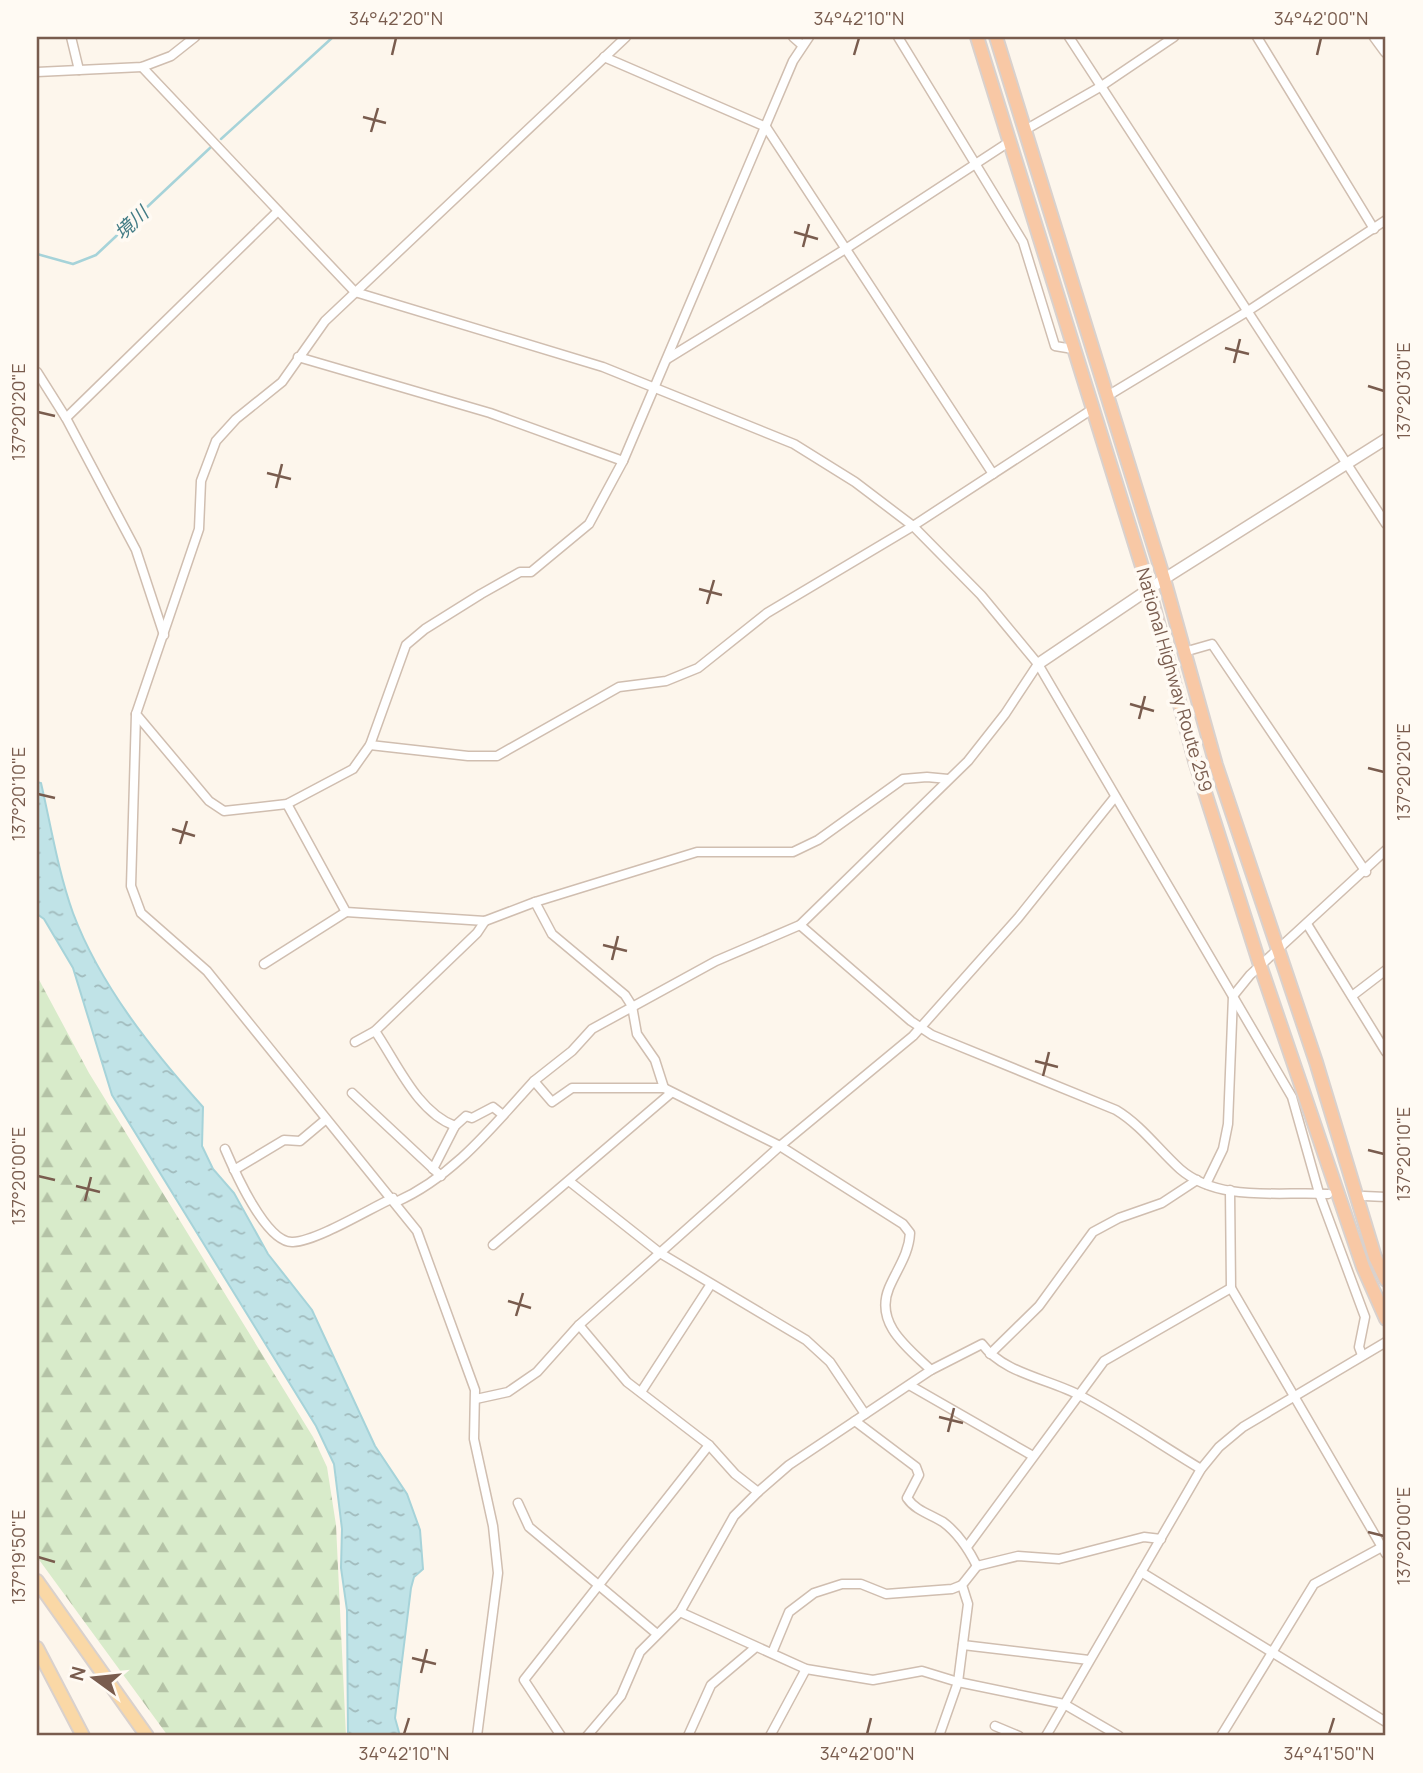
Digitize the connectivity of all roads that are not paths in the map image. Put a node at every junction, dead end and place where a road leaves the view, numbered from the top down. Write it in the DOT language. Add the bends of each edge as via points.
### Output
graph roads {
  1 [pos="71,37"];
  2 [pos="195,37"];
  3 [pos="626,37"];
  4 [pos="793,37"];
  5 [pos="809,37"];
  6 [pos="898,37"];
  7 [pos="976,37"];
  8 [pos="996,37"];
  9 [pos="1069,37"];
  10 [pos="1174,37"];
  11 [pos="1257,37"];
  12 [pos="1375,37"];
  13 [pos="802,46"];
  14 [pos="1386,51"];
  15 [pos="604,58"];
  16 [pos="142,67"];
  17 [pos="79,70"];
  18 [pos="37,72"];
  19 [pos="1100,87"];
  20 [pos="766,127"];
  21 [pos="1025,130"];
  22 [pos="1009,142"];
  23 [pos="975,166"];
  24 [pos="278,211"];
  25 [pos="1386,220"];
  26 [pos="1374,229"];
  27 [pos="847,248"];
  28 [pos="355,292"];
  29 [pos="1248,311"];
  30 [pos="1073,349"];
  31 [pos="298,357"];
  32 [pos="667,359"];
  33 [pos="37,372"];
  34 [pos="654,387"];
  35 [pos="1109,395"];
  36 [pos="1091,410"];
  37 [pos="66,418"];
  38 [pos="1386,439"];
  39 [pos="622,461"];
  40 [pos="1348,465"];
  41 [pos="993,474"];
  42 [pos="1386,524"];
  43 [pos="913,526"];
  44 [pos="1164,579"];
  45 [pos="1149,589"];
  46 [pos="164,635"];
  47 [pos="1184,652"];
  48 [pos="1038,664"];
  49 [pos="136,714"];
  50 [pos="370,745"];
  51 [pos="947,779"];
  52 [pos="1115,797"];
  53 [pos="287,804"];
  54 [pos="1386,850"];
  55 [pos="1366,872"];
  56 [pos="535,902"];
  57 [pos="346,912"];
  58 [pos="485,921"];
  59 [pos="1307,924"];
  60 [pos="800,925"];
  61 [pos="1278,949"];
  62 [pos="264,964"];
  63 [pos="1260,965"];
  64 [pos="1386,970"];
  65 [pos="1233,996"];
  66 [pos="1352,996"];
  67 [pos="632,1006"];
  68 [pos="921,1028"];
  69 [pos="375,1031"];
  70 [pos="355,1042"];
  71 [pos="1386,1052"];
  72 [pos="534,1081"];
  73 [pos="668,1090"];
  74 [pos="352,1093"];
  75 [pos="503,1115"];
  76 [pos="325,1120"];
  77 [pos="455,1126"];
  78 [pos="780,1146"];
  79 [pos="225,1149"];
  80 [pos="433,1169"];
  81 [pos="234,1170"];
  82 [pos="441,1176"];
  83 [pos="1197,1180"];
  84 [pos="569,1181"];
  85 [pos="1206,1184"];
  86 [pos="1230,1190"];
  87 [pos="1323,1194"];
  88 [pos="1364,1196"];
  89 [pos="1386,1196"];
  90 [pos="395,1200"];
  91 [pos="494,1245"];
  92 [pos="660,1253"];
  93 [pos="1386,1280"];
  94 [pos="711,1284"];
  95 [pos="1231,1288"];
  96 [pos="1386,1319"];
  97 [pos="579,1325"];
  98 [pos="1386,1342"];
  99 [pos="990,1354"];
  100 [pos="1362,1355"];
  101 [pos="931,1370"];
  102 [pos="911,1386"];
  103 [pos="641,1392"];
  104 [pos="1079,1395"];
  105 [pos="1294,1397"];
  106 [pos="476,1399"];
  107 [pos="865,1415"];
  108 [pos="855,1420"];
  109 [pos="709,1445"];
  110 [pos="1033,1456"];
  111 [pos="1201,1469"];
  112 [pos="758,1492"];
  113 [pos="518,1503"];
  114 [pos="1161,1539"];
  115 [pos="967,1547"];
  116 [pos="1384,1550"];
  117 [pos="977,1566"];
  118 [pos="1141,1572"];
  119 [pos="37,1581"];
  120 [pos="962,1585"];
  121 [pos="599,1586"];
  122 [pos="680,1612"];
  123 [pos="657,1634"];
  124 [pos="962,1645"];
  125 [pos="756,1647"];
  126 [pos="37,1648"];
  127 [pos="1270,1652"];
  128 [pos="772,1653"];
  129 [pos="1089,1660"];
  130 [pos="806,1669"];
  131 [pos="958,1682"];
  132 [pos="1064,1704"];
  133 [pos="1386,1722"];
  134 [pos="995,1726"];
  135 [pos="83,1736"];
  136 [pos="147,1736"];
  137 [pos="477,1736"];
  138 [pos="561,1736"];
  139 [pos="587,1736"];
  140 [pos="688,1736"];
  141 [pos="770,1736"];
  142 [pos="939,1736"];
  143 [pos="1019,1736"];
  144 [pos="1046,1736"];
  145 [pos="1119,1736"];
  146 [pos="1221,1736"];
  1 -- 17 [label="street"];
  2 -- 16 [label="street" via="172,56"];
  3 -- 15 [label="street"];
  4 -- 13 [label="street"];
  5 -- 13 [label="street"];
  6 -- 23 [label="street"];
  7 -- 22 [label="highway, National Highway Route 259"];
  8 -- 21 [label="highway, National Highway Route 259"];
  9 -- 19 [label="street"];
  10 -- 19 [label="street"];
  11 -- 26 [label="street"];
  12 -- 14 [label="street"];
  13 -- 20 [label="street"];
  15 -- 20 [label="street"];
  15 -- 28 [label="street"];
  16 -- 17 [label="street"];
  16 -- 24 [label="street"];
  17 -- 18 [label="street"];
  19 -- 21 [label="street"];
  19 -- 29 [label="street"];
  20 -- 27 [label="street"];
  20 -- 32 [label="street"];
  21 -- 35 [label="highway, National Highway Route 259"];
  22 -- 23 [label="street"];
  22 -- 30 [label="highway, National Highway Route 259"];
  23 -- 27 [label="street"];
  23 -- 30 [label="street" via="1023,242 1055,346"];
  24 -- 28 [label="street"];
  24 -- 37 [label="street"];
  25 -- 26 [label="street"];
  26 -- 29 [label="street"];
  27 -- 32 [label="street"];
  27 -- 41 [label="street"];
  28 -- 31 [label="street"];
  28 -- 34 [label="street" via="603,367"];
  29 -- 35 [label="street"];
  29 -- 40 [label="street"];
  30 -- 36 [label="highway, National Highway Route 259"];
  31 -- 39 [label="street" via="490,413"];
  31 -- 46 [label="street" via="282,382 216,441 201,481 199,529"];
  32 -- 34 [label="street"];
  33 -- 37 [label="street"];
  34 -- 39 [label="street"];
  34 -- 43 [label="street" via="794,444"];
  35 -- 44 [label="highway, National Highway Route 259"];
  36 -- 41 [label="street"];
  36 -- 45 [label="highway, National Highway Route 259"];
  37 -- 46 [label="street" via="136,550"];
  38 -- 40 [label="street"];
  39 -- 50 [label="street" via="589,524 531,572 520,572 481,594 406,645"];
  40 -- 42 [label="street"];
  40 -- 44 [label="street"];
  41 -- 43 [label="street"];
  43 -- 48 [label="street" via="981,595"];
  43 -- 50 [label="street" via="766,613 698,668 666,681 619,687 498,756"];
  44 -- 45 [label="street"];
  44 -- 47 [label="highway, National Highway Route 259"];
  45 -- 48 [label="street"];
  45 -- 63 [label="highway, National Highway Route 259" via="1195,761"];
  46 -- 49 [label="street"];
  47 -- 55 [label="street" via="1213,644"];
  47 -- 61 [label="highway, National Highway Route 259" via="1216,765"];
  48 -- 51 [label="street" via="968,761"];
  48 -- 52 [label="street"];
  49 -- 53 [label="street" via="209,801 224,811"];
  49 -- 76 [label="street" via="131,886 136,905 207,971"];
  50 -- 53 [label="street" via="352,769"];
  51 -- 56 [label="street" via="903,779 818,840 793,852 697,852"];
  51 -- 60 [label="street"];
  52 -- 65 [label="street"];
  52 -- 68 [label="street" via="1010,928"];
  53 -- 57 [label="street"];
  54 -- 55 [label="street"];
  55 -- 59 [label="street"];
  56 -- 58 [label="street"];
  56 -- 67 [label="street" via="552,933"];
  57 -- 58 [label="street"];
  57 -- 62 [label="street"];
  58 -- 69 [label="street"];
  59 -- 61 [label="street"];
  59 -- 66 [label="street"];
  60 -- 67 [label="street" via="716,961"];
  60 -- 68 [label="street"];
  61 -- 63 [label="street"];
  61 -- 93 [label="highway, National Highway Route 259"];
  63 -- 65 [label="street"];
  63 -- 96 [label="highway, National Highway Route 259" via="1363,1267"];
  64 -- 66 [label="street"];
  65 -- 85 [label="street" via="1228,1124 1223,1149"];
  65 -- 87 [label="street" via="1292,1097"];
  66 -- 71 [label="street"];
  67 -- 72 [label="street" via="592,1029"];
  67 -- 73 [label="street" via="637,1034"];
  68 -- 78 [label="street"];
  68 -- 83 [label="street" via="1116,1110"];
  69 -- 70 [label="street"];
  69 -- 77 [label="street" via="423,1103 440,1121"];
  72 -- 73 [label="street" via="552,1102 572,1088"];
  72 -- 75 [label="street"];
  73 -- 78 [label="street"];
  73 -- 84 [label="street"];
  74 -- 80 [label="street"];
  75 -- 77 [label="street" via="493,1107 472,1118 466,1116"];
  75 -- 82 [label="street"];
  76 -- 81 [label="street" via="300,1141 284,1140"];
  76 -- 90 [label="street"];
  77 -- 80 [label="street"];
  78 -- 92 [label="street"];
  78 -- 101 [label="street" via="903,1224 910,1233 909,1248 888,1290 888,1323"];
  79 -- 81 [label="street"];
  80 -- 82 [label="street"];
  81 -- 90 [label="street" via="247,1201 282,1240 291,1243"];
  82 -- 90 [label="street" via="421,1192"];
  83 -- 85 [label="street"];
  83 -- 99 [label="street" via="1162,1203 1093,1232 1028,1320"];
  84 -- 91 [label="street"];
  84 -- 92 [label="street"];
  85 -- 86 [label="street"];
  86 -- 87 [label="street"];
  86 -- 95 [label="street"];
  87 -- 100 [label="street" via="1365,1317 1359,1347"];
  88 -- 89 [label="street"];
  90 -- 106 [label="street" via="417,1230"];
  92 -- 94 [label="street"];
  92 -- 97 [label="street"];
  94 -- 103 [label="street"];
  94 -- 107 [label="street" via="806,1340 830,1362"];
  95 -- 104 [label="street" via="1104,1360"];
  95 -- 105 [label="street"];
  97 -- 103 [label="street"];
  97 -- 106 [label="street" via="521,1383 508,1392"];
  98 -- 100 [label="street"];
  99 -- 101 [label="street" via="982,1344"];
  99 -- 104 [label="street"];
  100 -- 105 [label="street"];
  101 -- 102 [label="street"];
  102 -- 107 [label="street"];
  102 -- 110 [label="street"];
  103 -- 109 [label="street"];
  104 -- 110 [label="street"];
  104 -- 111 [label="street"];
  105 -- 111 [label="street" via="1243,1427"];
  105 -- 116 [label="street"];
  106 -- 137 [label="street" via="474,1439 498,1573"];
  107 -- 108 [label="street"];
  108 -- 112 [label="street"];
  108 -- 115 [label="street" via="916,1467 919,1475 906,1498 945,1523"];
  109 -- 112 [label="street"];
  109 -- 121 [label="street"];
  110 -- 115 [label="street"];
  111 -- 114 [label="street"];
  112 -- 122 [label="street" via="734,1516"];
  113 -- 121 [label="street" via="529,1527"];
  114 -- 117 [label="street" via="1144,1537 1059,1559 1018,1556"];
  114 -- 118 [label="street"];
  115 -- 117 [label="street"];
  116 -- 127 [label="street" via="1314,1584"];
  117 -- 120 [label="street"];
  118 -- 127 [label="street"];
  118 -- 129 [label="street"];
  119 -- 136 [label="main road"];
  120 -- 124 [label="street" via="968,1604"];
  120 -- 128 [label="street" via="886,1594 861,1584 842,1584 814,1593 789,1612"];
  121 -- 123 [label="street"];
  121 -- 138 [label="street" via="524,1680"];
  122 -- 123 [label="street"];
  122 -- 125 [label="street"];
  123 -- 139 [label="street" via="635,1660 621,1696"];
  124 -- 129 [label="street"];
  124 -- 131 [label="street"];
  125 -- 128 [label="street"];
  125 -- 140 [label="street" via="711,1685"];
  126 -- 135 [label="main road"];
  127 -- 133 [label="street"];
  127 -- 146 [label="street"];
  128 -- 130 [label="street"];
  129 -- 132 [label="street"];
  130 -- 131 [label="street" via="873,1680 922,1671"];
  130 -- 141 [label="street"];
  131 -- 132 [label="street"];
  131 -- 142 [label="street"];
  132 -- 144 [label="street"];
  132 -- 145 [label="street"];
  134 -- 143 [label="street"];
}
